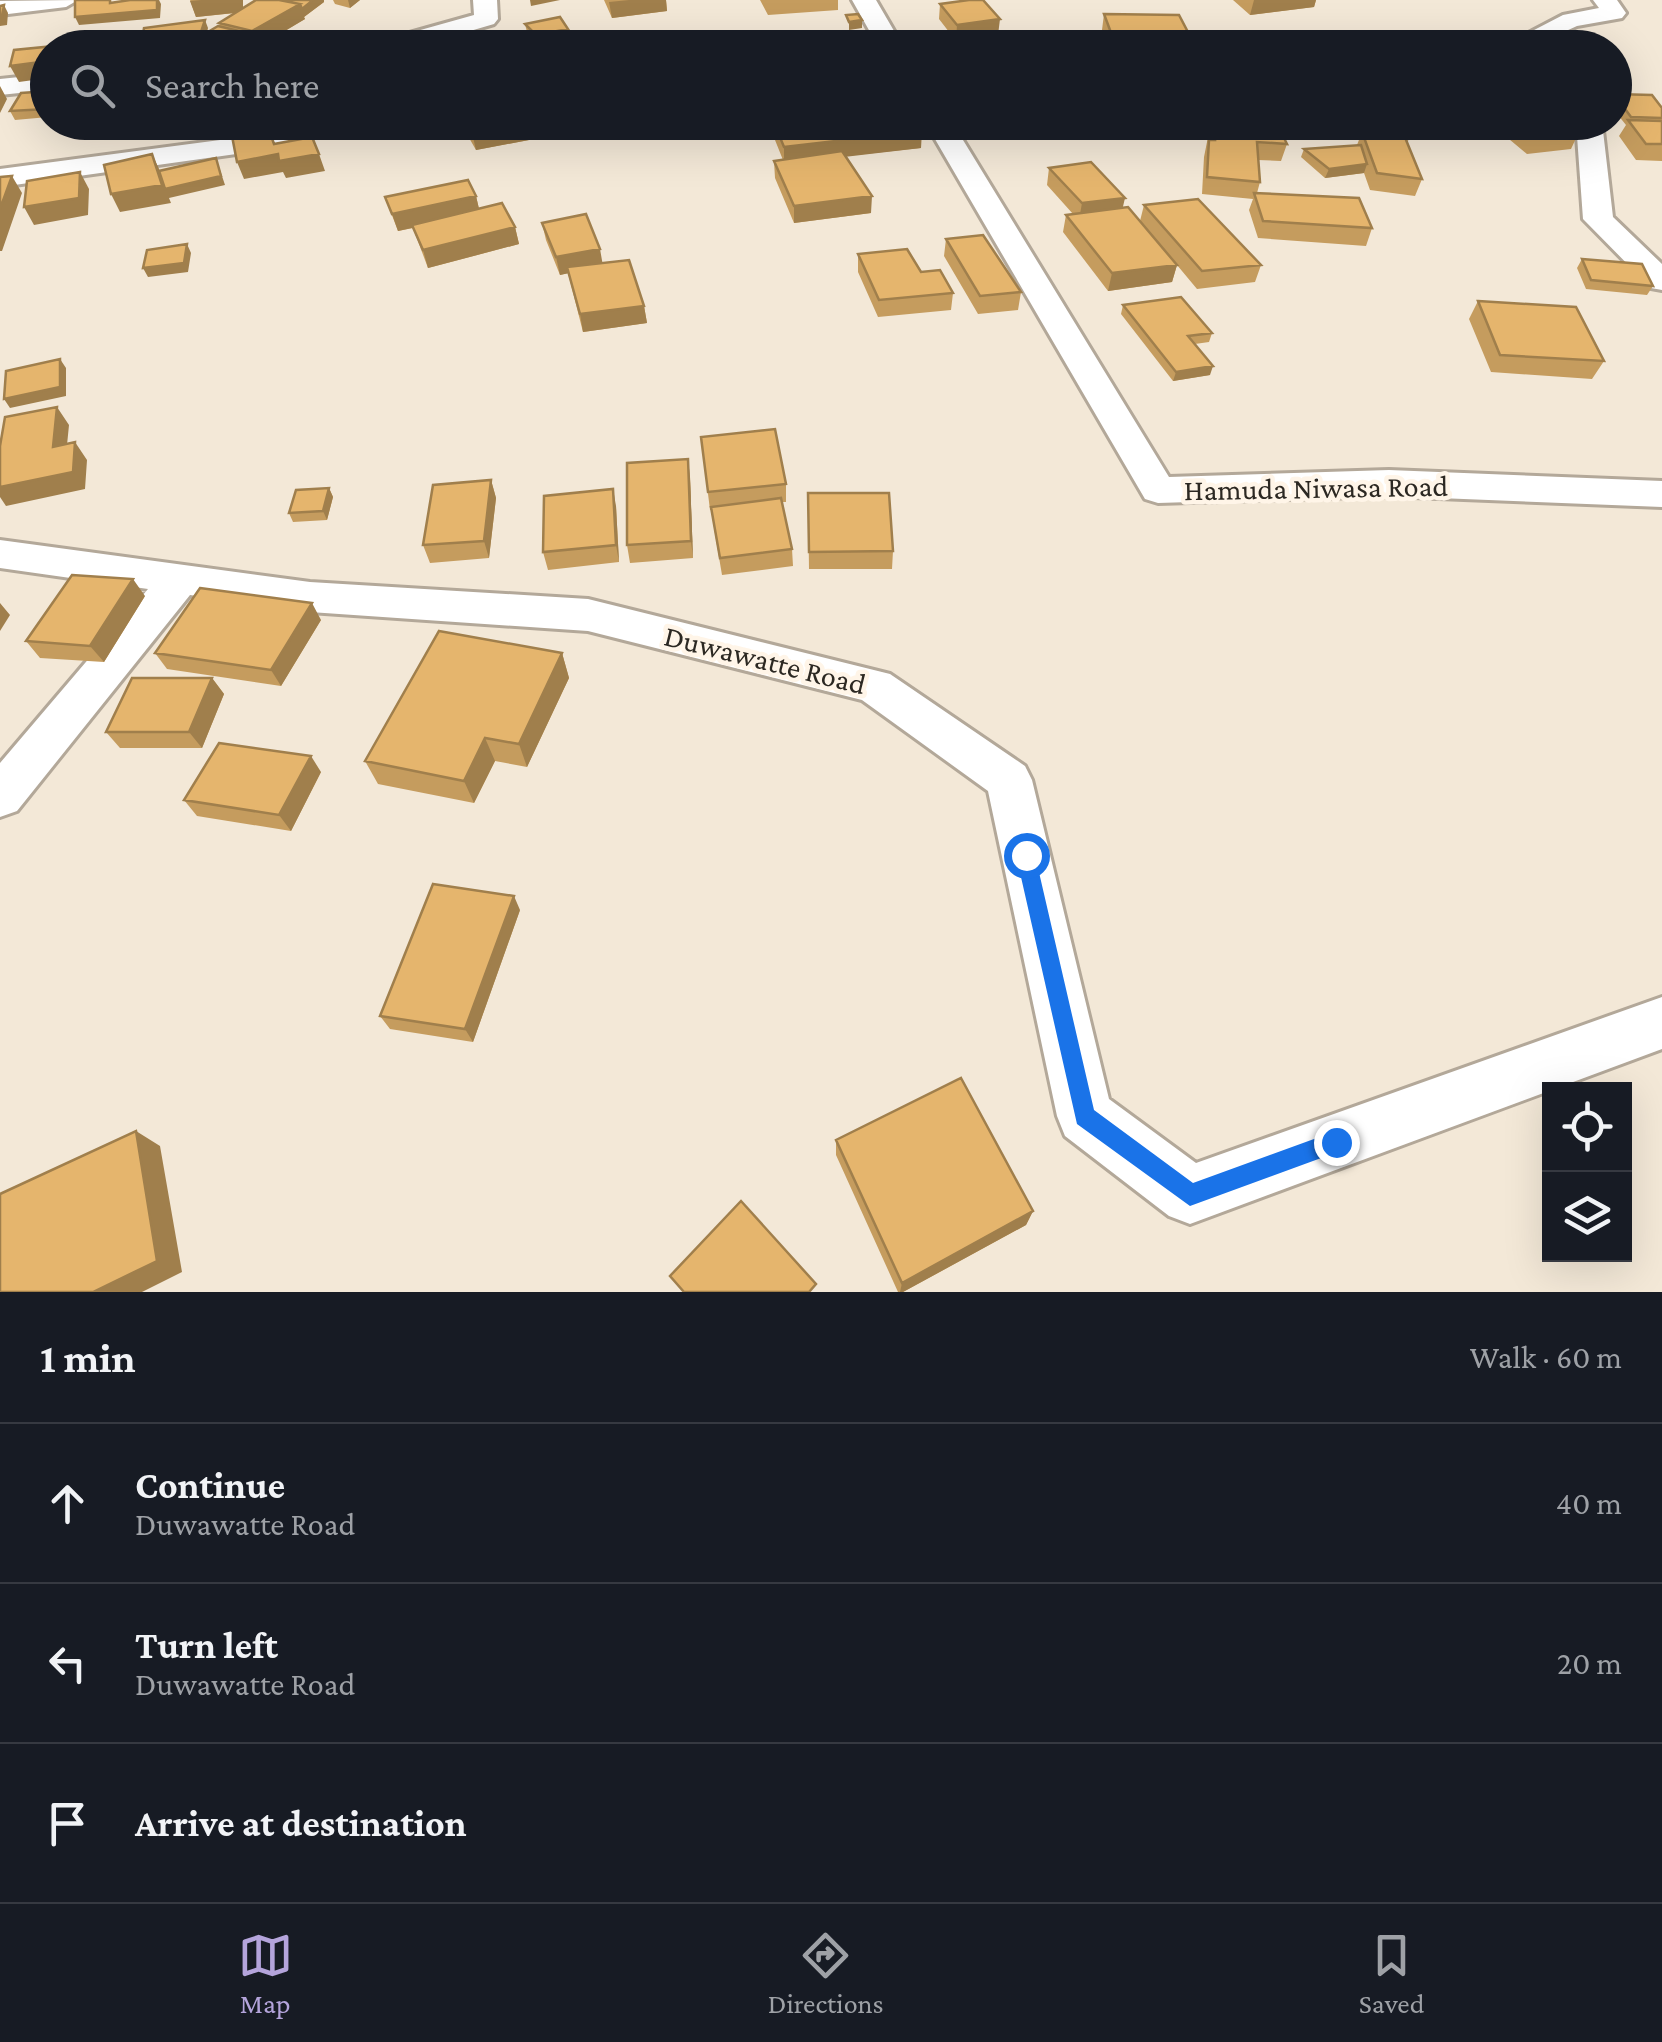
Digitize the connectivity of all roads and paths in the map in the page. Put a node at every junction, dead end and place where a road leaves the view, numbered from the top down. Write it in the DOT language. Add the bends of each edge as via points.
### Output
graph roads {
  1 [pos="66,0"];
  2 [pos="485,0"];
  3 [pos="864,0"];
  4 [pos="1604,0"];
  5 [pos="0,8"];
  6 [pos="447,30"];
  7 [pos="882,30"];
  8 [pos="1549,30"];
  9 [pos="30,84"];
  10 [pos="0,87"];
  11 [pos="274,140"];
  12 [pos="949,140"];
  13 [pos="1591,140"];
  14 [pos="0,178"];
  15 [pos="1662,281"];
  16 [pos="1662,494"];
  17 [pos="0,554"];
  18 [pos="180,579"];
  19 [pos="0,797"];
  20 [pos="1662,1023"];
  1 -- 5 [label="street"];
  2 -- 6 [label="street" via="486,19"];
  3 -- 7 [label="street"];
  4 -- 8 [label="street" via="1614,13"];
  9 -- 10 [label="street"];
  11 -- 14 [label="street"];
  12 -- 16 [label="street, Hamuda Niwasa Road" via="1158,490 1389,484"];
  13 -- 15 [label="street" via="1598,218"];
  17 -- 18 [label="street, Duwawatte Road"];
  18 -- 19 [label="street"];
  18 -- 20 [label="street, Duwawatte Road" via="310,597 588,615 875,686 1008,780 1085,1116 1190,1195"];
}
